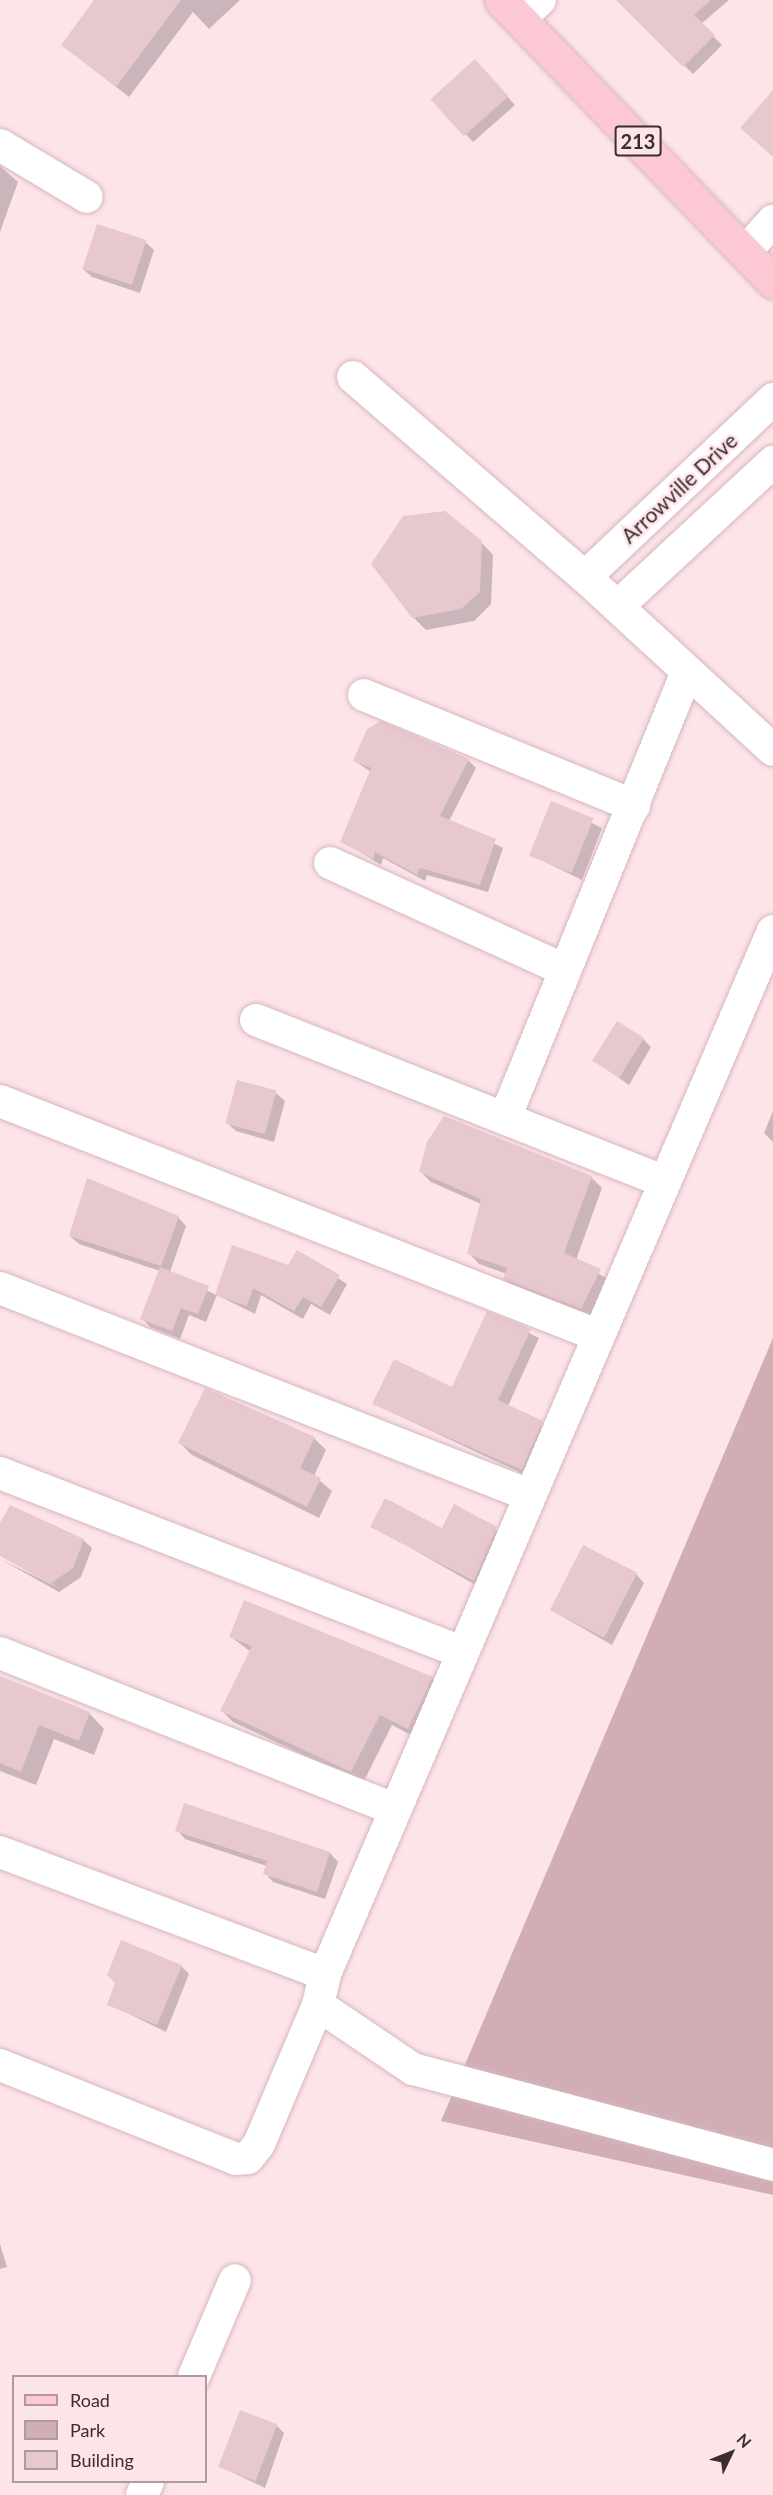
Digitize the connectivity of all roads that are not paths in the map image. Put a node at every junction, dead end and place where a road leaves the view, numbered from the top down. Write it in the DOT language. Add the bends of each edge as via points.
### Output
graph roads {
  1 [pos="521,6"];
  2 [pos="0,145"];
  3 [pos="87,197"];
  4 [pos="773,221"];
  5 [pos="745,252"];
  6 [pos="773,282"];
  7 [pos="352,377"];
  8 [pos="773,399"];
  9 [pos="736,435"];
  10 [pos="770,465"];
  11 [pos="664,502"];
  12 [pos="695,534"];
  13 [pos="585,577"];
  14 [pos="618,606"];
  15 [pos="687,673"];
  16 [pos="364,695"];
  17 [pos="773,750"];
  18 [pos="634,806"];
  19 [pos="330,862"];
  20 [pos="773,932"];
  21 [pos="563,969"];
  22 [pos="256,1020"];
  23 [pos="0,1101"];
  24 [pos="505,1118"];
  25 [pos="663,1180"];
  26 [pos="0,1288"];
  27 [pos="597,1335"];
  28 [pos="0,1473"];
  29 [pos="529,1495"];
  30 [pos="462,1652"];
  31 [pos="0,1653"];
  32 [pos="395,1809"];
  33 [pos="0,1852"];
  34 [pos="325,1974"];
  35 [pos="318,2005"];
  36 [pos="0,2065"];
  37 [pos="773,2165"];
  38 [pos="235,2280"];
  39 [pos="194,2375"];
  1 -- 5 [label="main road, 213"];
  2 -- 3 [label="street"];
  4 -- 5 [label="street"];
  5 -- 6 [label="main road, 213"];
  7 -- 13 [label="street"];
  8 -- 9 [label="street, Arrowville Drive"];
  9 -- 10 [label="street"];
  9 -- 11 [label="street, Arrowville Drive"];
  10 -- 12 [label="street"];
  11 -- 12 [label="street"];
  11 -- 13 [label="street, Arrowville Drive"];
  12 -- 14 [label="street"];
  13 -- 14 [label="street"];
  14 -- 15 [label="street"];
  15 -- 17 [label="street"];
  15 -- 18 [label="street"];
  16 -- 18 [label="street"];
  18 -- 21 [label="street"];
  19 -- 21 [label="street"];
  20 -- 25 [label="street"];
  21 -- 24 [label="street"];
  22 -- 24 [label="street"];
  23 -- 27 [label="street"];
  24 -- 25 [label="street"];
  25 -- 27 [label="street"];
  26 -- 29 [label="street"];
  27 -- 29 [label="street"];
  28 -- 30 [label="street"];
  29 -- 30 [label="street"];
  30 -- 32 [label="street"];
  31 -- 32 [label="street"];
  32 -- 34 [label="street"];
  33 -- 34 [label="street"];
  34 -- 35 [label="street"];
  35 -- 36 [label="street" via="259,2144 248,2158 236,2159"];
  35 -- 37 [label="street" via="413,2068"];
  38 -- 39 [label="street"];
}
